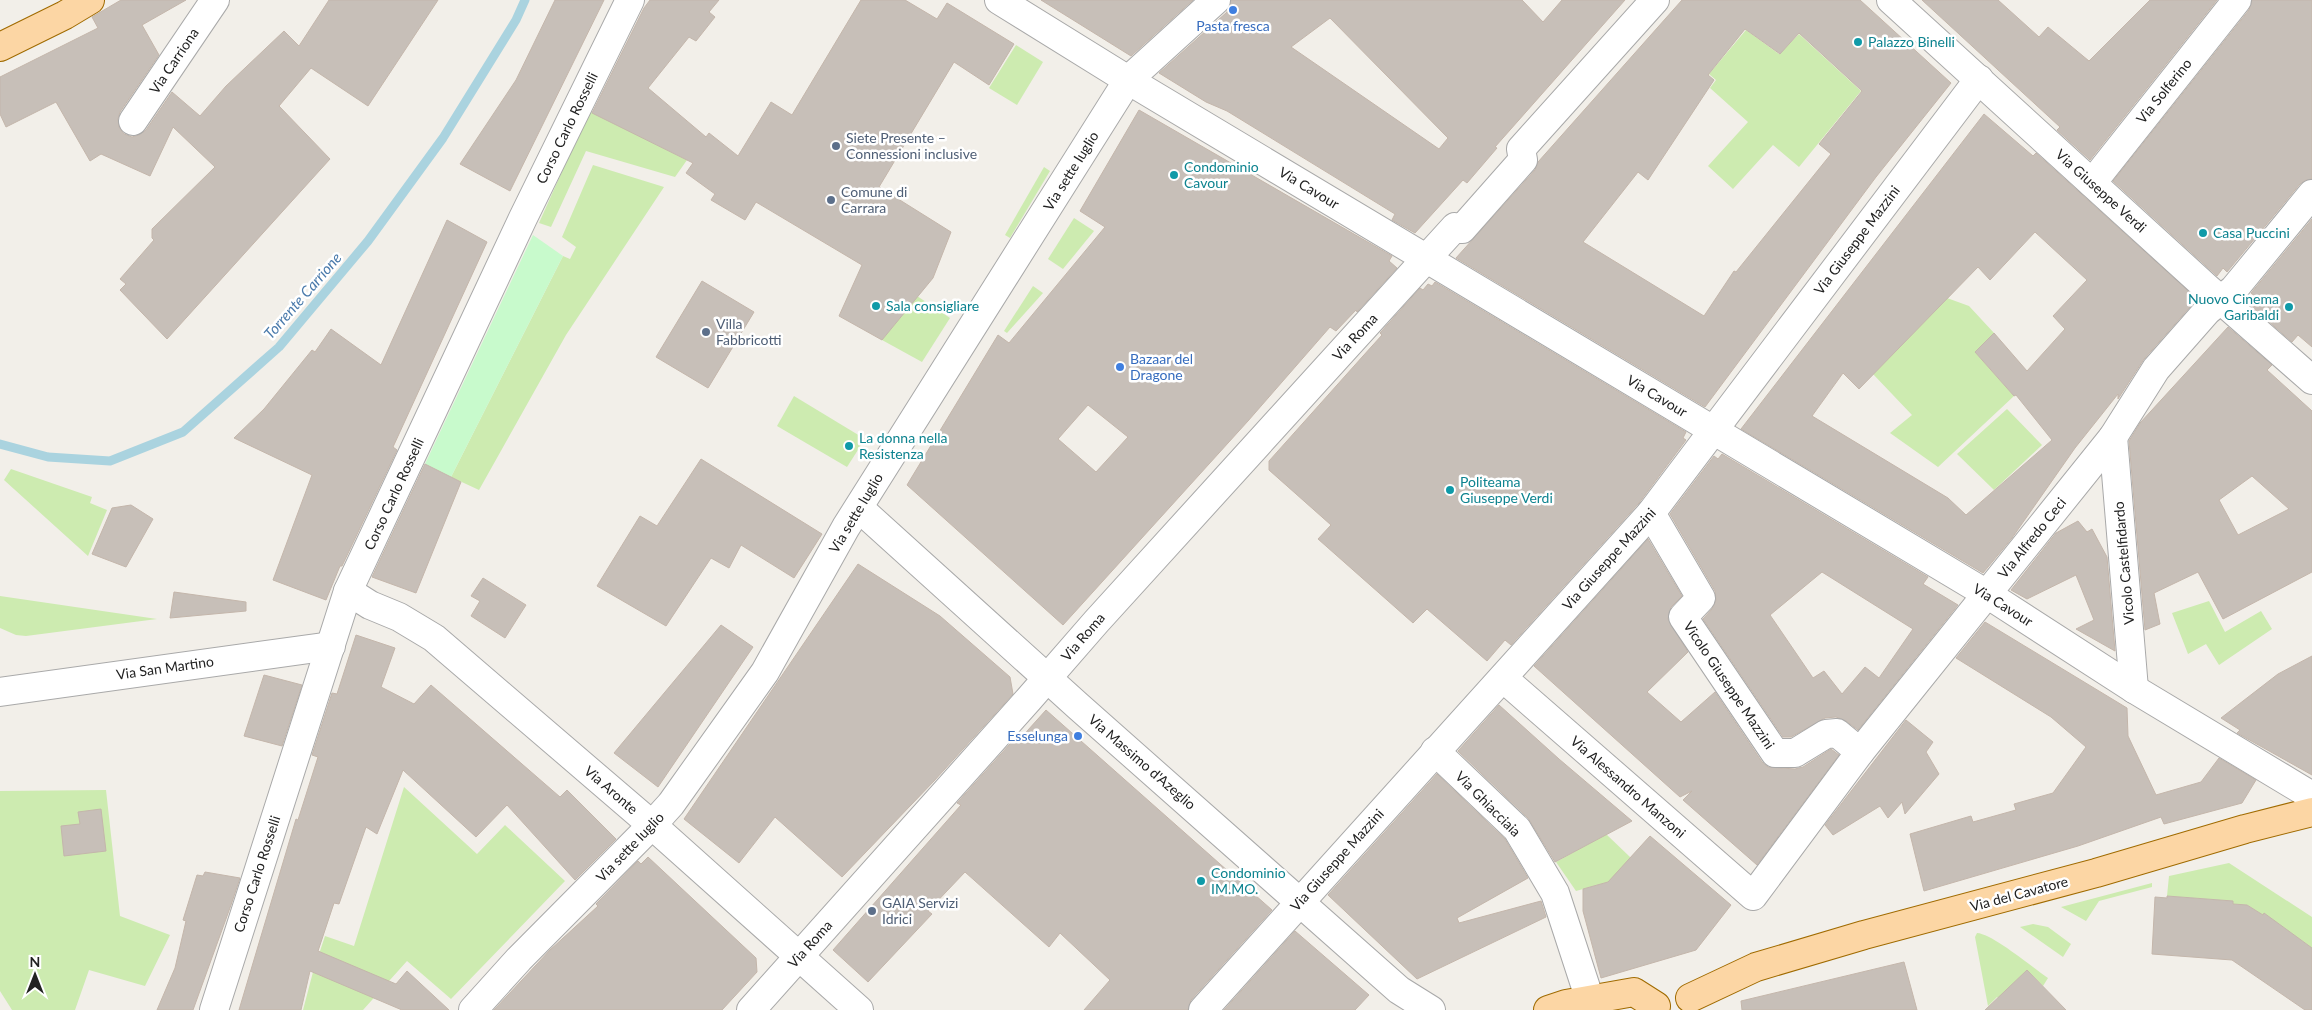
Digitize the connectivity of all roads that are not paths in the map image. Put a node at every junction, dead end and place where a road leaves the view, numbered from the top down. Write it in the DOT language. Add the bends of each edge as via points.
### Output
graph roads {
  1 [pos="90,0"];
  2 [pos="215,0"];
  3 [pos="630,0"];
  4 [pos="999,0"];
  5 [pos="1216,0"];
  6 [pos="1655,0"];
  7 [pos="1891,0"];
  8 [pos="2237,0"];
  9 [pos="0,46"];
  10 [pos="1979,79"];
  11 [pos="1128,80"];
  12 [pos="133,121"];
  13 [pos="2092,183"];
  14 [pos="2312,194"];
  15 [pos="1427,258"];
  16 [pos="2221,300"];
  17 [pos="2312,380"];
  18 [pos="1713,431"];
  19 [pos="2113,437"];
  20 [pos="858,508"];
  21 [pos="1651,513"];
  22 [pos="348,591"];
  23 [pos="1987,594"];
  24 [pos="331,646"];
  25 [pos="1047,678"];
  26 [pos="1502,678"];
  27 [pos="2134,689"];
  28 [pos="0,692"];
  29 [pos="1435,751"];
  30 [pos="1860,752"];
  31 [pos="2312,796"];
  32 [pos="2312,812"];
  33 [pos="652,826"];
  34 [pos="1753,896"];
  35 [pos="1300,902"];
  36 [pos="798,957"];
  37 [pos="1590,1000"];
  38 [pos="1695,1006"];
  39 [pos="1656,1008"];
  40 [pos="214,1010"];
  41 [pos="473,1010"];
  42 [pos="751,1010"];
  43 [pos="859,1010"];
  44 [pos="1203,1010"];
  45 [pos="1431,1010"];
  46 [pos="1548,1010"];
  1 -- 9 [label="main road" via="65,16"];
  2 -- 12 [label="street, Via Carriona"];
  3 -- 22 [label="street, Corso Carlo Rosselli" via="523,218"];
  4 -- 11 [label="street, Via Cavour"];
  5 -- 11 [label="street, Via sette luglio"];
  6 -- 15 [label="street, Via Roma" via="1521,149 1523,160 1505,181 1462,229 1455,227"];
  7 -- 10 [label="street, Via Giuseppe Verdi"];
  8 -- 13 [label="street, Via Solferino"];
  10 -- 13 [label="street, Via Giuseppe Verdi"];
  10 -- 18 [label="street, Via Giuseppe Mazzini"];
  11 -- 15 [label="street, Via Cavour"];
  11 -- 20 [label="street, Via sette luglio"];
  13 -- 16 [label="street, Via Giuseppe Verdi"];
  14 -- 16 [label="street, Via Alfredo Ceci" via="2234,289"];
  15 -- 18 [label="street, Via Cavour"];
  15 -- 25 [label="street, Via Roma" via="1240,445 1186,525"];
  16 -- 17 [label="street, Via Giuseppe Verdi"];
  16 -- 19 [label="street, Via Alfredo Ceci" via="2207,311 2156,370"];
  18 -- 21 [label="street, Via Giuseppe Mazzini"];
  18 -- 23 [label="street, Via Cavour"];
  19 -- 23 [label="street, Via Alfredo Ceci"];
  19 -- 27 [label="street, Vicolo Castelfidardo"];
  20 -- 25 [label="street, Via Massimo d'Azeglio"];
  20 -- 33 [label="street, Via sette luglio" via="765,672"];
  21 -- 26 [label="street, Via Giuseppe Mazzini"];
  21 -- 30 [label="street, Vicolo Giuseppe Mazzini" via="1701,598 1683,617 1775,753 1794,753 1826,734 1837,733"];
  22 -- 24 [label="street, Corso Carlo Rosselli"];
  22 -- 33 [label="street, Via Aronte" via="434,638"];
  23 -- 27 [label="street, Via Cavour"];
  23 -- 30 [label="street, Via Alfredo Ceci"];
  24 -- 28 [label="street, Via San Martino"];
  24 -- 40 [label="street, Corso Carlo Rosselli"];
  25 -- 35 [label="street, Via Massimo d'Azeglio"];
  25 -- 36 [label="street, Via Roma"];
  26 -- 29 [label="street, Via Giuseppe Mazzini"];
  26 -- 34 [label="street, Via Alessandro Manzoni"];
  27 -- 31 [label="street, Via Cavour"];
  29 -- 35 [label="street, Via Giuseppe Mazzini"];
  29 -- 37 [label="street, Via Ghiacciaia" via="1517,829 1555,893"];
  30 -- 34 [label="street, Via Alfredo Ceci"];
  32 -- 38 [label="main road, Via del Cavatore" via="1756,967 1727,980"];
  33 -- 36 [label="street, Via Aronte"];
  33 -- 41 [label="street, Via sette luglio" via="519,959"];
  35 -- 44 [label="street, Via Giuseppe Mazzini"];
  35 -- 45 [label="street, Via Massimo d'Azeglio" via="1399,990"];
  36 -- 42 [label="street, Via Roma"];
  36 -- 43 [label="street, Via Aronte"];
  37 -- 39 [label="main road" via="1634,992"];
  37 -- 46 [label="main road"];
  38 -- 39 [label="main road, Via del Cavatore" via="1682,992 1667,992 1660,997"];
}
